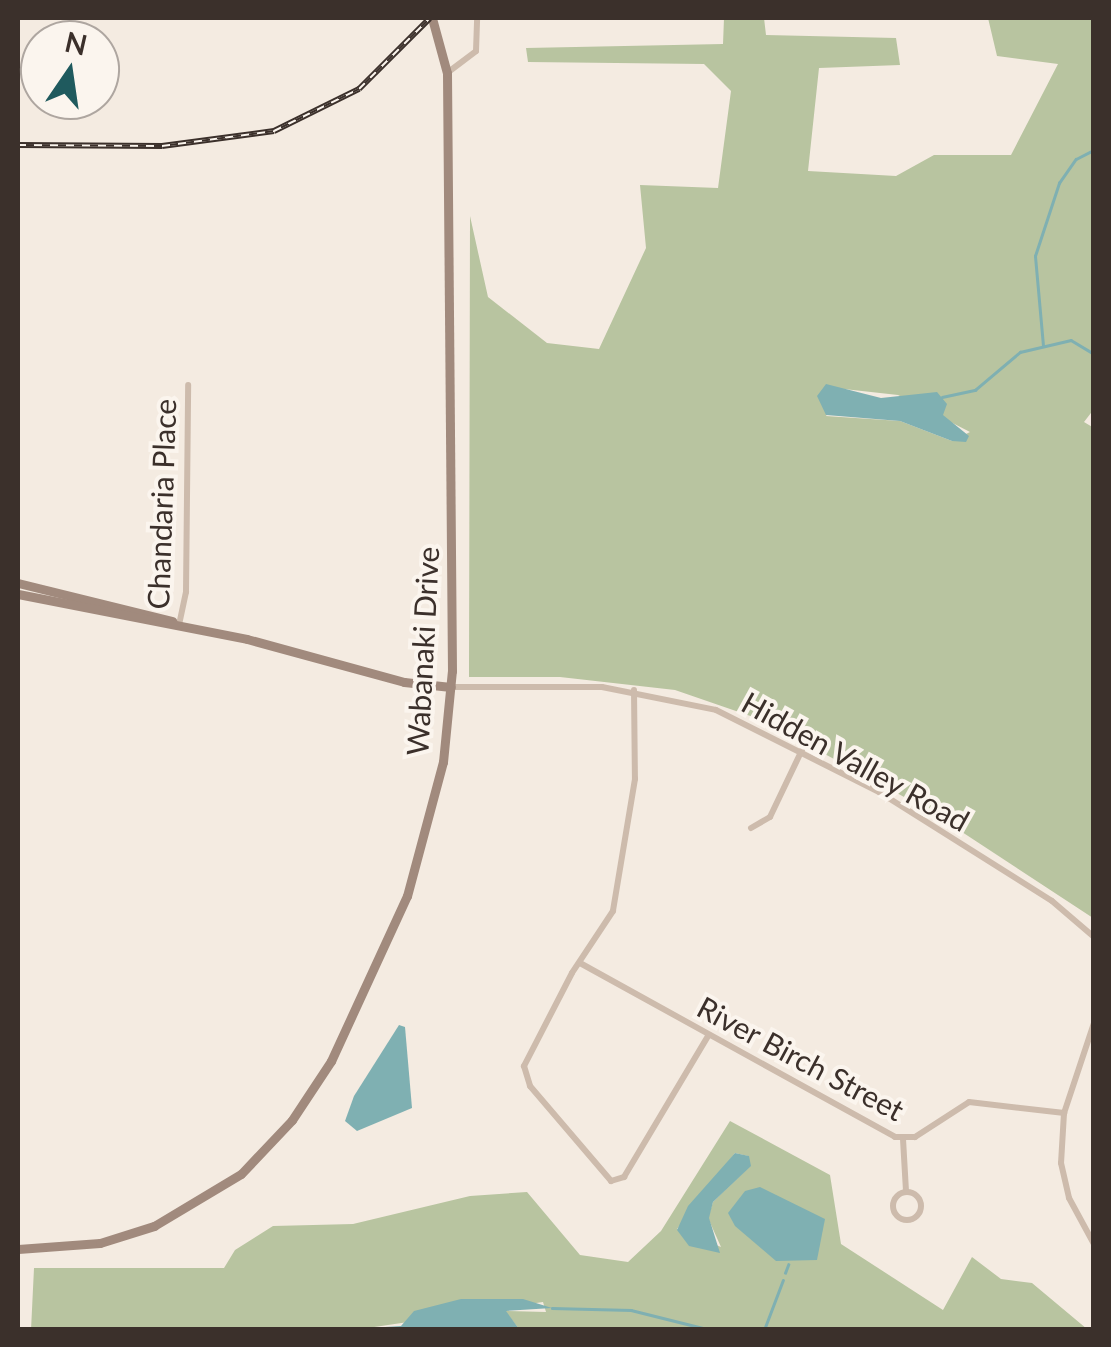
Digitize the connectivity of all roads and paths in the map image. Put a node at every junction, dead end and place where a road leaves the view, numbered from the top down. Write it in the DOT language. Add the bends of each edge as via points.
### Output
graph roads {
  1 [pos="432,18"];
  2 [pos="477,18"];
  3 [pos="447,73"];
  4 [pos="188,384"];
  5 [pos="18,583"];
  6 [pos="18,594"];
  7 [pos="179,625"];
  8 [pos="451,687"];
  9 [pos="634,690"];
  10 [pos="802,750"];
  11 [pos="751,828"];
  12 [pos="1094,938"];
  13 [pos="580,964"];
  14 [pos="1094,1023"];
  15 [pos="708,1036"];
  16 [pos="1064,1114"];
  17 [pos="903,1139"];
  18 [pos="906,1192"];
  19 [pos="1094,1244"];
  20 [pos="18,1249"];
  1 -- 3 [label="street, Wabanaki Drive"];
  2 -- 3 [label="street" via="476,51"];
  3 -- 8 [label="street, Wabanaki Drive"];
  4 -- 7 [label="street, Chandaria Place" via="186,592"];
  5 -- 7 [label="street" via="154,613"];
  6 -- 7 [label="street"];
  7 -- 8 [label="street" via="404,682"];
  8 -- 9 [label="street, Hidden Valley Road"];
  8 -- 20 [label="street, Wabanaki Drive" via="444,762 403,908 363,1002 292,1120 241,1174 193,1208 100,1242"];
  9 -- 10 [label="street, Hidden Valley Road" via="683,698"];
  9 -- 13 [label="street" via="636,778 612,911"];
  10 -- 11 [label="street" via="770,817"];
  10 -- 12 [label="street, Hidden Valley Road" via="1042,895"];
  13 -- 15 [label="street, River Birch Street"];
  13 -- 15 [label="street" via="524,1066 530,1086 602,1177 624,1178"];
  14 -- 16 [label="street"];
  15 -- 17 [label="street, River Birch Street"];
  16 -- 17 [label="street, River Birch Street" via="969,1102"];
  16 -- 19 [label="street" via="1061,1162 1069,1198"];
  17 -- 18 [label="street"];
  18 -- 18 [label="street" via="892,1206 905,1220 920,1207"];
}
